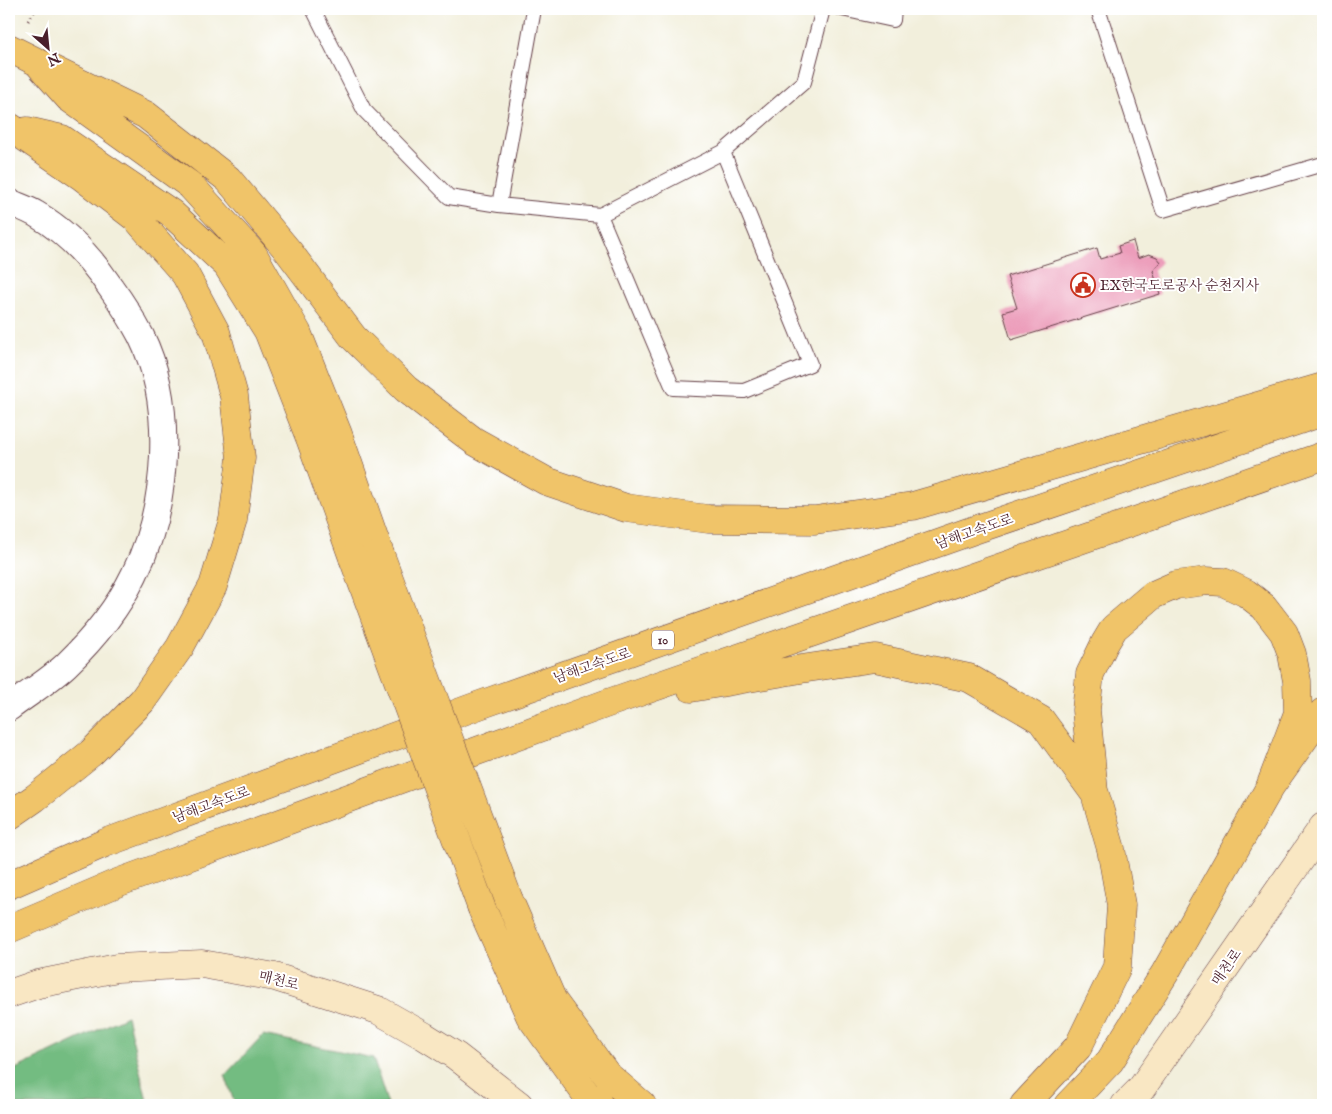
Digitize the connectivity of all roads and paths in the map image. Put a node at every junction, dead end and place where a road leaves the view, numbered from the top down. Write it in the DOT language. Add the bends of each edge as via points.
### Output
graph roads {
  1 [pos="36,9"];
  2 [pos="313,9"];
  3 [pos="534,9"];
  4 [pos="823,9"];
  5 [pos="842,9"];
  6 [pos="894,9"];
  7 [pos="1098,9"];
  8 [pos="28,22"];
  9 [pos="9,48"];
  10 [pos="37,62"];
  11 [pos="9,127"];
  12 [pos="723,152"];
  13 [pos="1323,164"];
  14 [pos="9,202"];
  15 [pos="499,205"];
  16 [pos="600,215"];
  17 [pos="1323,387"];
  18 [pos="1323,412"];
  19 [pos="1323,456"];
  20 [pos="608,703"];
  21 [pos="9,708"];
  22 [pos="1323,712"];
  23 [pos="1270,787"];
  24 [pos="1094,794"];
  25 [pos="9,816"];
  26 [pos="1323,827"];
  27 [pos="9,885"];
  28 [pos="9,929"];
  29 [pos="9,994"];
  30 [pos="519,1105"];
  31 [pos="599,1105"];
  32 [pos="642,1105"];
  33 [pos="1024,1105"];
  34 [pos="1068,1105"];
  35 [pos="1125,1105"];
  1 -- 8 [label="path"];
  2 -- 15 [label="lane" via="364,110 449,197"];
  3 -- 15 [label="lane"];
  4 -- 12 [label="lane" via="804,82"];
  5 -- 6 [label="lane" via="893,20"];
  7 -- 13 [label="lane" via="1163,210"];
  9 -- 10 [label="highway"];
  10 -- 17 [label="highway" via="146,115 228,179 290,252 353,337 406,389 474,441 546,481 626,508 708,519 815,520 913,506"];
  10 -- 32 [label="highway, bridge" via="69,98 190,185 253,254 297,332 338,434 509,900 553,1002 606,1075"];
  11 -- 25 [label="highway" via="137,219 185,274 216,332 234,396 241,458 233,520 212,586 180,647 142,700 91,754"];
  11 -- 31 [label="highway, bridge" via="62,139 171,213 227,265 268,331 482,909 530,1016 586,1094"];
  12 -- 16 [label="lane"];
  12 -- 16 [label="lane" via="810,364 744,391 673,388"];
  14 -- 21 [label="street" via="35,213 80,248 125,308 141,337 152,368 160,400 162,456 161,490 151,534 134,575 108,618 65,665"];
  15 -- 16 [label="lane"];
  18 -- 27 [label="highway, 남해고속도로 / 10" via="477,706 105,843"];
  19 -- 20 [label="highway"];
  20 -- 24 [label="highway" via="875,658 969,678 1041,720"];
  20 -- 28 [label="highway" via="117,883"];
  22 -- 23 [label="highway"];
  23 -- 24 [label="highway" via="1298,713 1298,681 1292,654 1284,634 1264,607 1246,593 1223,582 1206,581 1176,585 1153,595 1114,628 1105,643 1090,674 1086,710"];
  23 -- 34 [label="highway" via="1165,973 1110,1061"];
  24 -- 33 [label="highway" via="1111,849 1121,904 1117,967 1078,1047"];
  26 -- 35 [label="main road, 매천로" via="1140,1089"];
  29 -- 30 [label="main road, 매천로" via="38,984 117,968 202,964 275,977 378,1010 456,1056"];
}
